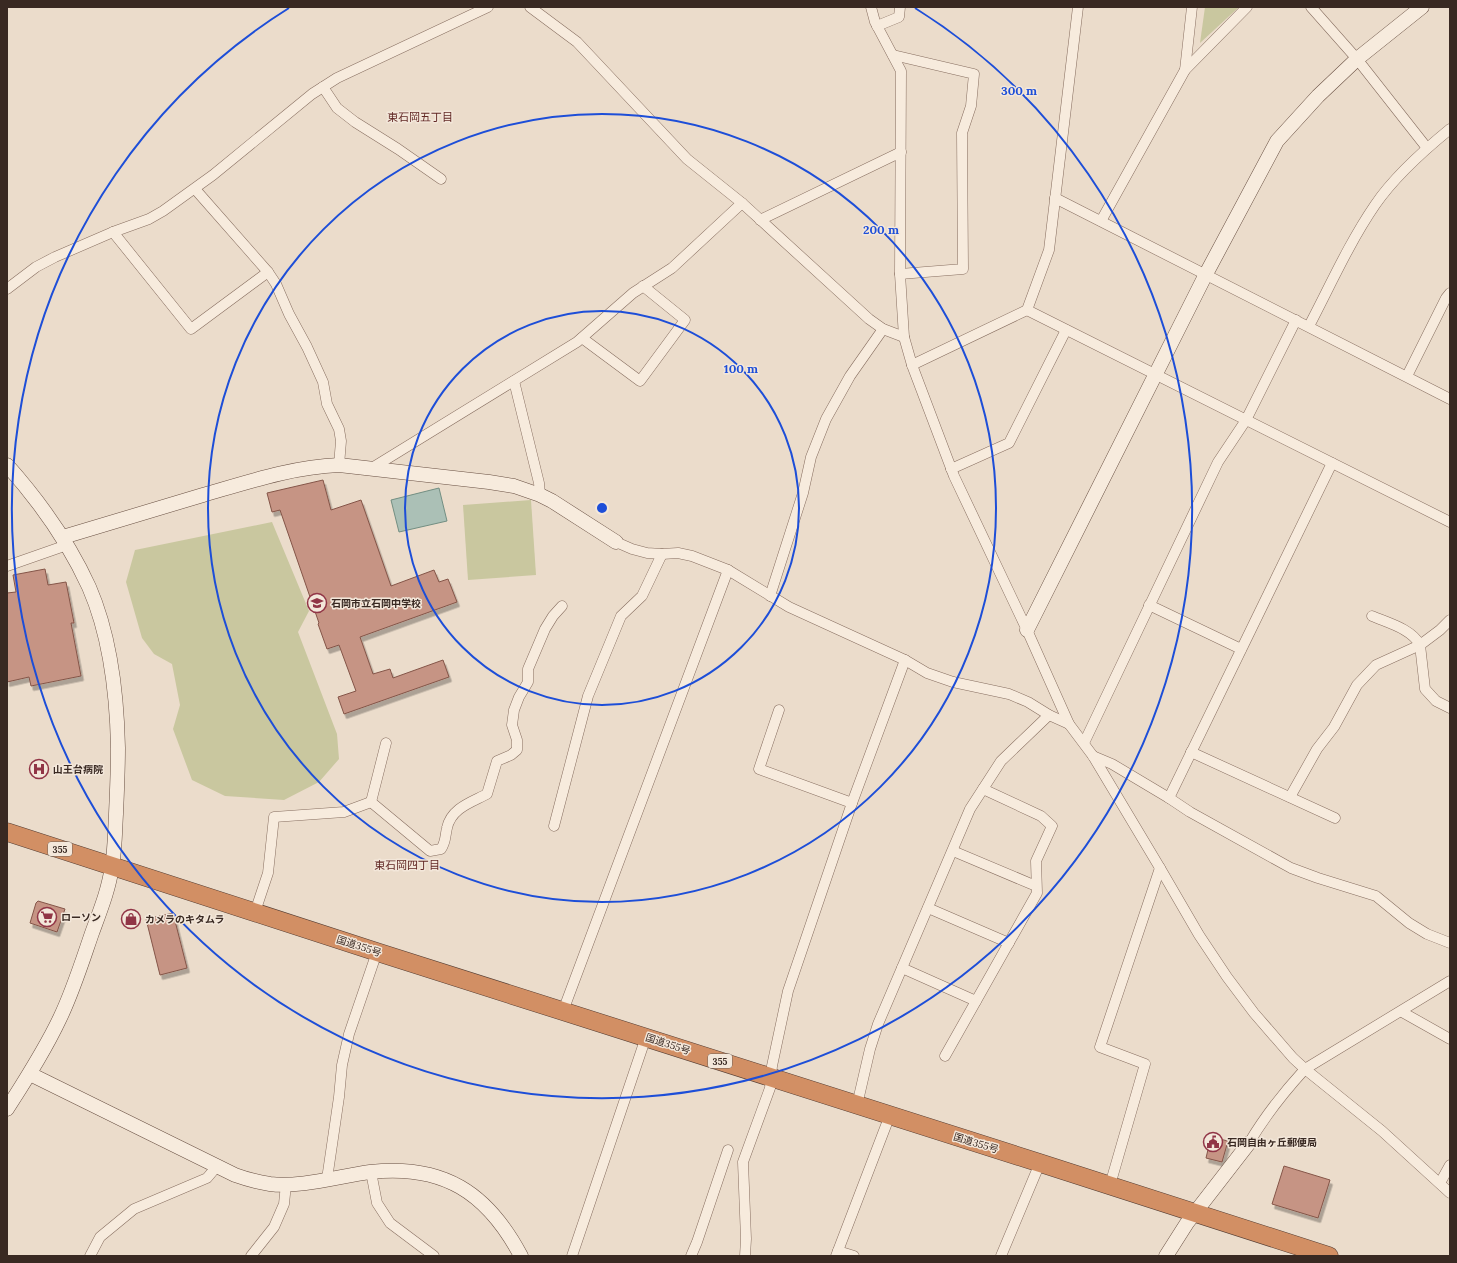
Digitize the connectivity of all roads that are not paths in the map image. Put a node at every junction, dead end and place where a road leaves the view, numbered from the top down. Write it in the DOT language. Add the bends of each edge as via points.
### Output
graph roads {
  1 [pos="488,7"];
  2 [pos="530,7"];
  3 [pos="871,7"];
  4 [pos="900,7"];
  5 [pos="1078,7"];
  6 [pos="1192,7"];
  7 [pos="1247,7"];
  8 [pos="1311,7"];
  9 [pos="1422,7"];
  10 [pos="877,26"];
  11 [pos="893,55"];
  12 [pos="1357,59"];
  13 [pos="1185,70"];
  14 [pos="323,87"];
  15 [pos="1450,129"];
  16 [pos="1427,148"];
  17 [pos="901,152"];
  18 [pos="441,179"];
  19 [pos="195,189"];
  20 [pos="1055,198"];
  21 [pos="742,203"];
  22 [pos="760,220"];
  23 [pos="1101,221"];
  24 [pos="113,232"];
  25 [pos="268,272"];
  26 [pos="900,274"];
  27 [pos="1206,274"];
  28 [pos="643,286"];
  29 [pos="7,289"];
  30 [pos="1449,295"];
  31 [pos="1027,310"];
  32 [pos="1296,320"];
  33 [pos="1309,326"];
  34 [pos="883,329"];
  35 [pos="1066,330"];
  36 [pos="904,337"];
  37 [pos="582,338"];
  38 [pos="912,365"];
  39 [pos="1156,373"];
  40 [pos="1407,376"];
  41 [pos="514,380"];
  42 [pos="1450,399"];
  43 [pos="1246,420"];
  44 [pos="1332,463"];
  45 [pos="7,465"];
  46 [pos="339,465"];
  47 [pos="372,468"];
  48 [pos="952,468"];
  49 [pos="540,495"];
  50 [pos="1450,522"];
  51 [pos="65,541"];
  52 [pos="616,542"];
  53 [pos="662,554"];
  54 [pos="7,566"];
  55 [pos="728,570"];
  56 [pos="770,596"];
  57 [pos="1149,605"];
  58 [pos="562,606"];
  59 [pos="1372,616"];
  60 [pos="1450,620"];
  61 [pos="1027,630"];
  62 [pos="1420,645"];
  63 [pos="1241,650"];
  64 [pos="905,660"];
  65 [pos="1450,708"];
  66 [pos="779,710"];
  67 [pos="1049,715"];
  68 [pos="1069,724"];
  69 [pos="386,743"];
  70 [pos="1084,744"];
  71 [pos="1192,752"];
  72 [pos="1092,756"];
  73 [pos="983,789"];
  74 [pos="1290,797"];
  75 [pos="1169,798"];
  76 [pos="371,802"];
  77 [pos="852,803"];
  78 [pos="1335,818"];
  79 [pos="554,826"];
  80 [pos="7,832"];
  81 [pos="953,851"];
  82 [pos="113,866"];
  83 [pos="1160,868"];
  84 [pos="1036,886"];
  85 [pos="928,908"];
  86 [pos="254,912"];
  87 [pos="1009,943"];
  88 [pos="1450,943"];
  89 [pos="377,952"];
  90 [pos="902,968"];
  91 [pos="1450,981"];
  92 [pos="976,1001"];
  93 [pos="563,1011"];
  94 [pos="1402,1012"];
  95 [pos="646,1038"];
  96 [pos="1450,1040"];
  97 [pos="945,1056"];
  98 [pos="1306,1069"];
  99 [pos="30,1074"];
  100 [pos="770,1077"];
  101 [pos="857,1105"];
  102 [pos="7,1109"];
  103 [pos="890,1115"];
  104 [pos="1249,1143"];
  105 [pos="728,1150"];
  106 [pos="1040,1163"];
  107 [pos="218,1165"];
  108 [pos="1450,1165"];
  109 [pos="371,1172"];
  110 [pos="327,1179"];
  111 [pos="1440,1183"];
  112 [pos="286,1184"];
  113 [pos="1110,1185"];
  114 [pos="1450,1193"];
  115 [pos="1195,1213"];
  116 [pos="837,1253"];
  117 [pos="90,1256"];
  118 [pos="251,1256"];
  119 [pos="434,1256"];
  120 [pos="521,1256"];
  121 [pos="572,1256"];
  122 [pos="691,1256"];
  123 [pos="745,1256"];
  124 [pos="854,1256"];
  125 [pos="1001,1256"];
  126 [pos="1166,1256"];
  127 [pos="1328,1256"];
  1 -- 14 [label="street"];
  2 -- 21 [label="street" via="577,42 687,159"];
  3 -- 10 [label="street"];
  4 -- 10 [label="street" via="899,17"];
  5 -- 20 [label="street"];
  6 -- 13 [label="street"];
  7 -- 13 [label="street"];
  8 -- 12 [label="street"];
  9 -- 12 [label="street"];
  10 -- 11 [label="street"];
  11 -- 17 [label="street" via="901,71"];
  11 -- 26 [label="street" via="974,74 970,106 962,133 963,269"];
  12 -- 16 [label="street"];
  12 -- 27 [label="street" via="1318,96 1277,141"];
  13 -- 23 [label="street"];
  14 -- 18 [label="street" via="337,108"];
  14 -- 19 [label="street"];
  15 -- 16 [label="street"];
  16 -- 33 [label="street" via="1375,204 1352,242"];
  17 -- 22 [label="street"];
  17 -- 26 [label="street"];
  19 -- 24 [label="street" via="149,219"];
  19 -- 25 [label="street"];
  20 -- 23 [label="street"];
  20 -- 31 [label="street" via="1050,250"];
  21 -- 22 [label="street"];
  21 -- 28 [label="street" via="672,268"];
  22 -- 34 [label="street"];
  23 -- 27 [label="street"];
  24 -- 25 [label="street" via="191,329"];
  24 -- 29 [label="street" via="54,257"];
  25 -- 46 [label="street" via="323,382 328,404 339,428"];
  26 -- 36 [label="street"];
  27 -- 32 [label="street"];
  27 -- 39 [label="street"];
  28 -- 37 [label="street"];
  28 -- 37 [label="street" via="685,320 640,381"];
  30 -- 40 [label="street"];
  31 -- 35 [label="street"];
  31 -- 38 [label="street"];
  32 -- 33 [label="street"];
  32 -- 43 [label="street"];
  33 -- 40 [label="street"];
  34 -- 36 [label="street"];
  34 -- 56 [label="street" via="850,376 826,419 811,457 803,493"];
  35 -- 39 [label="street"];
  35 -- 48 [label="street" via="1009,443"];
  36 -- 38 [label="street"];
  37 -- 41 [label="street"];
  38 -- 48 [label="street"];
  39 -- 43 [label="street"];
  39 -- 61 [label="street"];
  40 -- 42 [label="street"];
  41 -- 47 [label="street"];
  41 -- 49 [label="street"];
  43 -- 44 [label="street"];
  43 -- 57 [label="street" via="1218,462"];
  44 -- 50 [label="street"];
  44 -- 63 [label="street"];
  45 -- 51 [label="street" via="43,508"];
  46 -- 47 [label="street"];
  46 -- 51 [label="street" via="315,466 243,483"];
  47 -- 49 [label="street" via="514,486"];
  48 -- 61 [label="street"];
  49 -- 52 [label="street"];
  51 -- 54 [label="street"];
  51 -- 82 [label="street" via="90,588 99,616 117,708 118,757"];
  52 -- 53 [label="street" via="632,549"];
  53 -- 55 [label="street" via="678,553 692,556"];
  53 -- 79 [label="street" via="642,596 621,616 588,696"];
  55 -- 56 [label="street"];
  55 -- 93 [label="street"];
  56 -- 64 [label="street"];
  57 -- 63 [label="street"];
  57 -- 70 [label="street"];
  58 -- 76 [label="street" via="545,629 528,669 528,682 514,710 512,725 517,750 497,761 487,794 456,810 447,826 445,843 441,849 430,851"];
  59 -- 62 [label="street" via="1409,633"];
  60 -- 62 [label="street"];
  61 -- 68 [label="street"];
  62 -- 65 [label="street" via="1425,690 1436,701"];
  62 -- 74 [label="street" via="1376,665 1357,685"];
  63 -- 71 [label="street"];
  64 -- 67 [label="street" via="927,673 953,682 1009,694"];
  64 -- 77 [label="street"];
  66 -- 77 [label="street" via="760,769"];
  67 -- 68 [label="street"];
  67 -- 73 [label="street" via="1001,761"];
  68 -- 70 [label="street"];
  69 -- 76 [label="street"];
  70 -- 72 [label="street"];
  71 -- 74 [label="street"];
  71 -- 75 [label="street"];
  72 -- 75 [label="street" via="1112,764"];
  72 -- 83 [label="street"];
  73 -- 81 [label="street" via="970,809"];
  73 -- 84 [label="street" via="1041,816 1052,826 1036,861"];
  74 -- 78 [label="street"];
  75 -- 88 [label="street" via="1291,868 1376,896 1409,923"];
  76 -- 86 [label="street" via="344,812 274,817 268,873"];
  77 -- 100 [label="street" via="788,991"];
  80 -- 82 [label="highway, 国道355号 / 355"];
  81 -- 84 [label="street"];
  81 -- 85 [label="street"];
  82 -- 86 [label="highway, 国道355号 / 355"];
  82 -- 99 [label="street" via="75,984 61,1017"];
  83 -- 98 [label="street" via="1198,935 1227,977 1254,1013 1293,1058"];
  83 -- 113 [label="street" via="1100,1047 1145,1064"];
  84 -- 87 [label="street" via="1037,893"];
  85 -- 87 [label="street"];
  85 -- 90 [label="street"];
  86 -- 89 [label="highway, 国道355号 / 355"];
  87 -- 92 [label="street"];
  89 -- 93 [label="highway, 国道355号 / 355"];
  89 -- 110 [label="street" via="349,1034 342,1065"];
  90 -- 92 [label="street"];
  90 -- 101 [label="street" via="876,1030"];
  91 -- 94 [label="street"];
  92 -- 97 [label="street"];
  93 -- 95 [label="highway, 国道355号 / 355"];
  94 -- 96 [label="street"];
  94 -- 98 [label="street"];
  95 -- 100 [label="highway, 国道355号 / 355"];
  95 -- 121 [label="street"];
  98 -- 104 [label="street" via="1262,1122"];
  98 -- 111 [label="street" via="1382,1131"];
  99 -- 102 [label="street"];
  99 -- 107 [label="street"];
  100 -- 101 [label="highway, 国道355号 / 355"];
  100 -- 123 [label="street" via="770,1088 743,1162"];
  101 -- 103 [label="highway, 国道355号 / 355"];
  103 -- 106 [label="highway, 国道355号 / 355"];
  103 -- 116 [label="street"];
  104 -- 115 [label="street"];
  105 -- 122 [label="street"];
  106 -- 113 [label="highway, 国道355号 / 355"];
  106 -- 125 [label="street"];
  107 -- 112 [label="street" via="247,1179"];
  107 -- 117 [label="street" via="207,1178 134,1209 100,1237"];
  108 -- 111 [label="street"];
  109 -- 110 [label="street"];
  109 -- 119 [label="street" via="377,1203 390,1223"];
  109 -- 120 [label="street" via="424,1173 442,1178 466,1190 500,1223"];
  110 -- 112 [label="street"];
  111 -- 114 [label="street"];
  112 -- 118 [label="street" via="284,1204 274,1227"];
  113 -- 115 [label="highway, 国道355号 / 355"];
  115 -- 126 [label="street"];
  115 -- 127 [label="highway, 国道355号 / 355"];
  116 -- 124 [label="street"];
}
